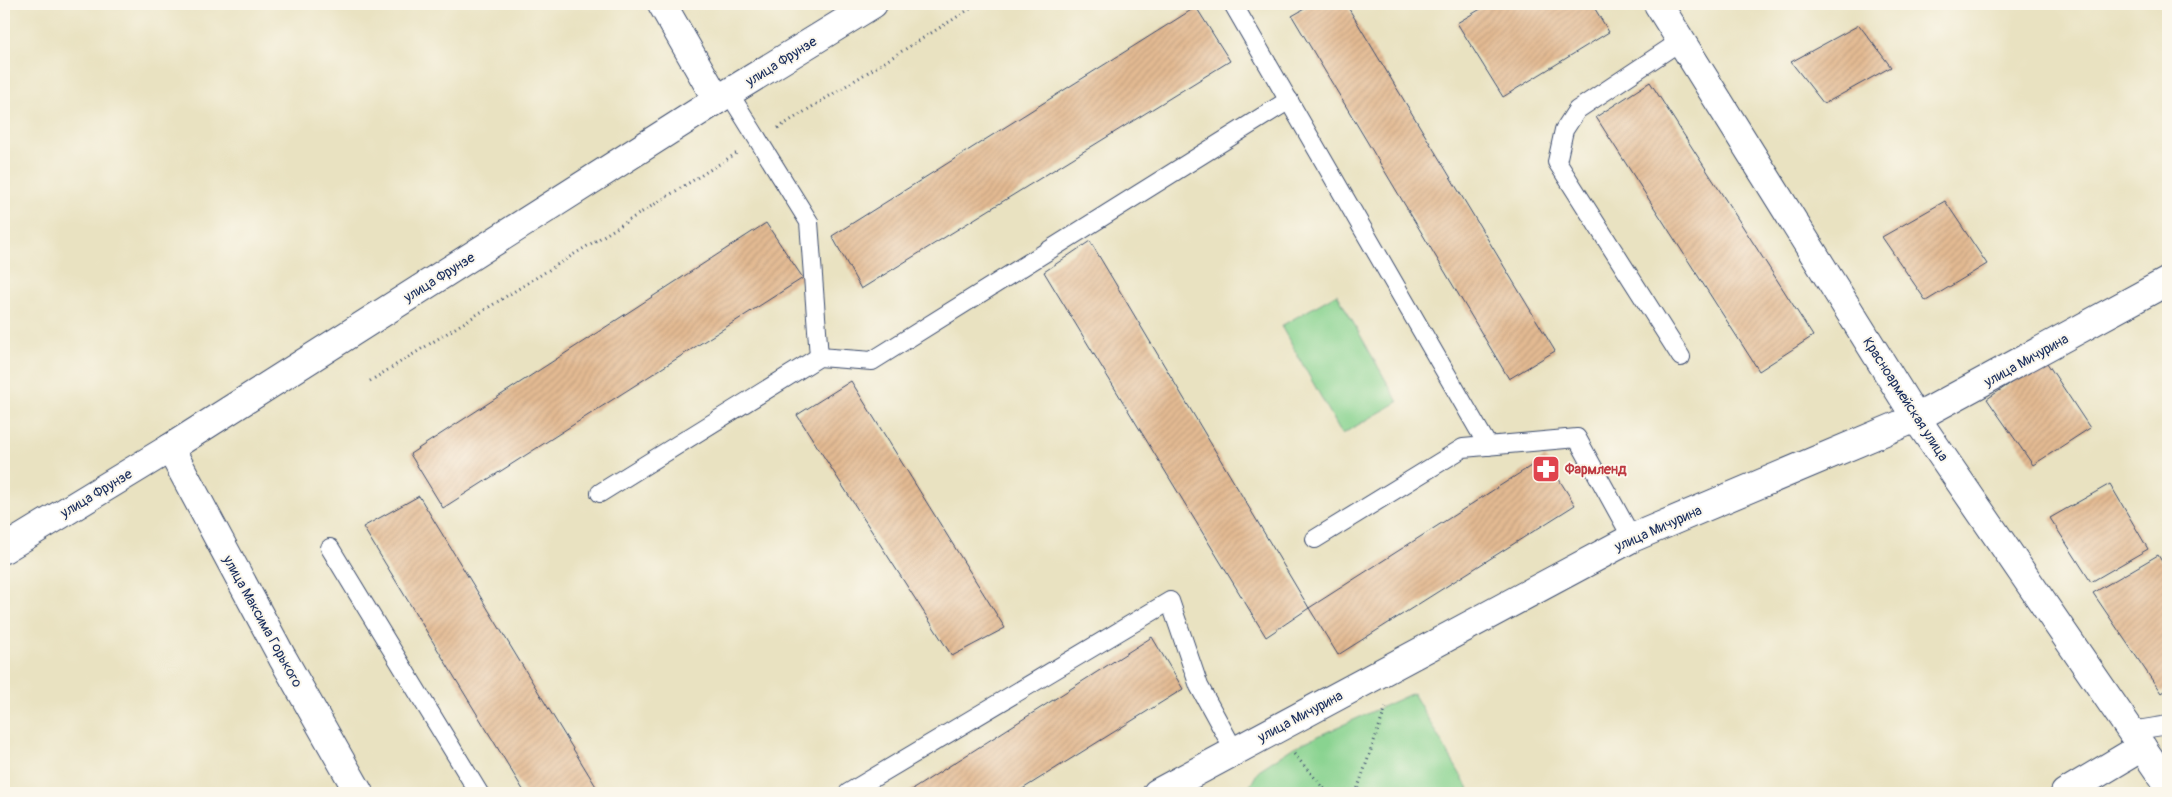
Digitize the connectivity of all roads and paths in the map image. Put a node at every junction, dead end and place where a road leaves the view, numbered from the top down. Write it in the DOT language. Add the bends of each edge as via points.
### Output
graph roads {
  1 [pos="662,4"];
  2 [pos="873,4"];
  3 [pos="978,4"];
  4 [pos="1233,4"];
  5 [pos="1658,4"];
  6 [pos="1682,40"];
  7 [pos="723,97"];
  8 [pos="1289,100"];
  9 [pos="759,140"];
  10 [pos="2168,281"];
  11 [pos="819,357"];
  12 [pos="1681,357"];
  13 [pos="370,382"];
  14 [pos="1916,418"];
  15 [pos="1488,446"];
  16 [pos="170,448"];
  17 [pos="600,493"];
  18 [pos="1632,538"];
  19 [pos="1315,539"];
  20 [pos="330,548"];
  21 [pos="4,549"];
  22 [pos="1389,699"];
  23 [pos="2168,725"];
  24 [pos="1273,730"];
  25 [pos="2148,749"];
  26 [pos="1235,752"];
  27 [pos="2168,785"];
  28 [pos="1186,787"];
  29 [pos="359,793"];
  30 [pos="479,793"];
  31 [pos="848,793"];
  32 [pos="1157,793"];
  33 [pos="1328,793"];
  34 [pos="1356,793"];
  35 [pos="2064,793"];
  1 -- 7 [label="street"];
  2 -- 7 [label="street, улица Фрунзе"];
  3 -- 9 [label="path"];
  4 -- 8 [label="lane"];
  5 -- 6 [label="street, Красноармейская улица"];
  6 -- 12 [label="lane" via="1577,110 1564,130 1557,162"];
  6 -- 14 [label="street, Красноармейская улица"];
  7 -- 9 [label="lane"];
  7 -- 16 [label="street, улица Фрунзе"];
  8 -- 11 [label="lane" via="872,360"];
  8 -- 15 [label="lane"];
  9 -- 11 [label="lane" via="809,222"];
  9 -- 13 [label="path"];
  10 -- 14 [label="street, улица Мичурина"];
  11 -- 17 [label="lane"];
  14 -- 18 [label="street, улица Мичурина"];
  14 -- 25 [label="street, Красноармейская улица"];
  15 -- 18 [label="lane" via="1577,438"];
  15 -- 19 [label="lane" via="1463,448"];
  16 -- 21 [label="street, улица Фрунзе"];
  16 -- 29 [label="street, улица Максима Горького"];
  18 -- 24 [label="street, улица Мичурина"];
  20 -- 30 [label="lane"];
  22 -- 34 [label="path"];
  23 -- 25 [label="lane"];
  24 -- 26 [label="street, улица Мичурина"];
  24 -- 33 [label="path"];
  25 -- 27 [label="street, Красноармейская улица"];
  25 -- 35 [label="street"];
  26 -- 28 [label="street, улица Мичурина"];
  26 -- 31 [label="lane" via="1199,686 1170,601"];
  28 -- 32 [label="street, улица Мичурина"];
}
